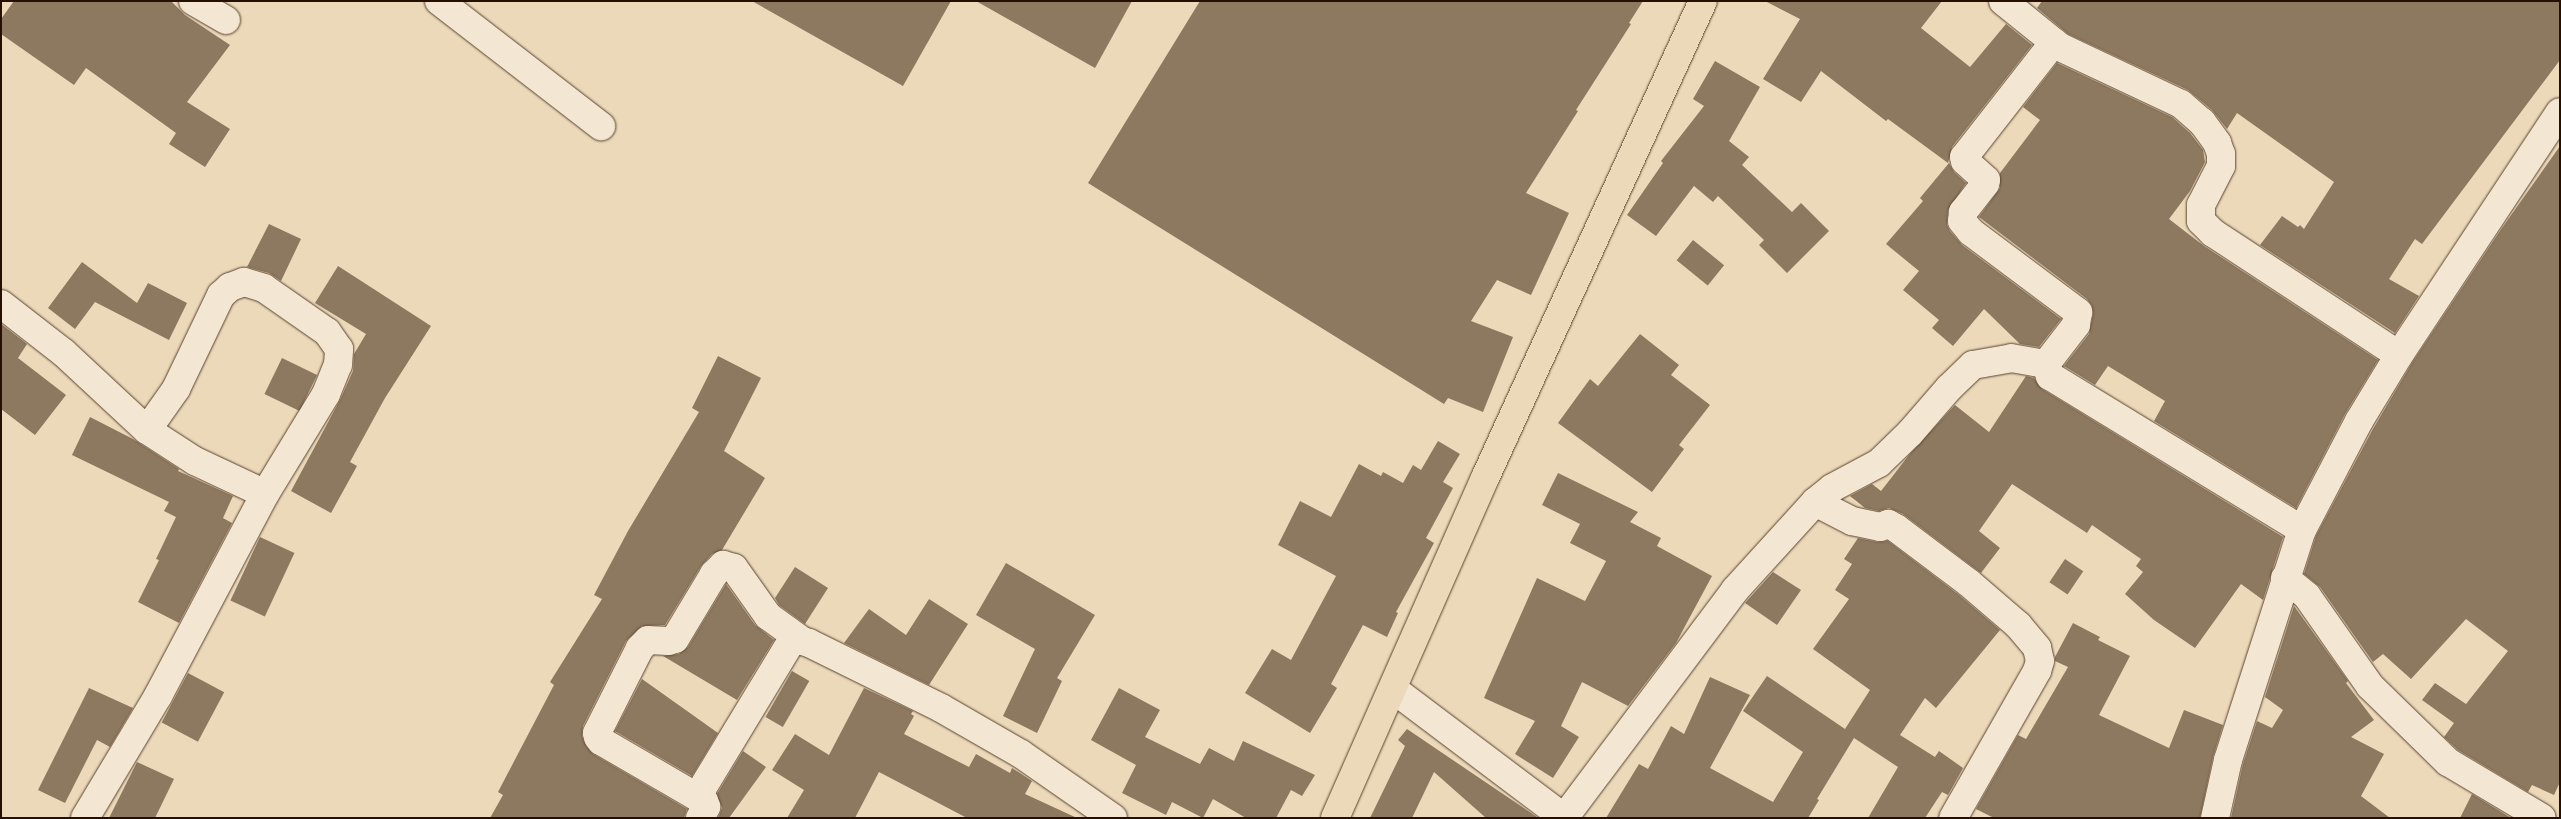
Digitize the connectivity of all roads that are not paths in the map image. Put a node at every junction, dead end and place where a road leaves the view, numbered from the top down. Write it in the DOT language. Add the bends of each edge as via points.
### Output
graph roads {
  1 [pos="193,1"];
  2 [pos="438,1"];
  3 [pos="1703,1"];
  4 [pos="2020,6"];
  5 [pos="226,20"];
  6 [pos="2054,42"];
  7 [pos="2560,112"];
  8 [pos="601,126"];
  9 [pos="1,304"];
  10 [pos="2399,355"];
  11 [pos="2046,364"];
  12 [pos="147,430"];
  13 [pos="265,494"];
  14 [pos="1815,502"];
  15 [pos="2302,530"];
  16 [pos="2285,578"];
  17 [pos="801,640"];
  18 [pos="1393,689"];
  19 [pos="698,807"];
  20 [pos="85,818"];
  21 [pos="1113,818"];
  22 [pos="1335,818"];
  23 [pos="1564,818"];
  24 [pos="1953,818"];
  25 [pos="2215,818"];
  26 [pos="2542,818"];
  1 -- 5 [label="street"];
  2 -- 8 [label="street"];
  3 -- 18 [label="main road" via="1485,478"];
  4 -- 6 [label="street"];
  6 -- 10 [label="street" via="2181,104 2202,122 2217,142 2221,166 2201,205 2201,221 2212,233"];
  6 -- 11 [label="street" via="1964,157 1986,180 1963,212 1962,221 1971,232 2078,312 2076,325"];
  7 -- 10 [label="street"];
  9 -- 12 [label="street" via="64,353"];
  10 -- 15 [label="street" via="2359,420"];
  11 -- 14 [label="street" via="2011,358 1973,365 1879,463 1832,488"];
  11 -- 15 [label="street" via="2050,376"];
  12 -- 13 [label="street" via="195,462"];
  12 -- 13 [label="street" via="176,389 224,291 244,282 264,288 328,332 340,353 326,394"];
  13 -- 20 [label="street" via="158,696"];
  14 -- 23 [label="street" via="1735,590"];
  14 -- 24 [label="street" via="1852,521 1871,526 1888,524 1896,528 1969,583 2018,625 2037,648 2040,661 2037,671"];
  15 -- 16 [label="street"];
  16 -- 25 [label="street" via="2228,760"];
  16 -- 26 [label="street" via="2307,596 2370,686 2448,762"];
  17 -- 19 [label="street" via="791,642"];
  17 -- 19 [label="street" via="768,616 734,568 724,565 714,574 676,638 648,640 640,648 597,733 598,737"];
  17 -- 21 [label="street" via="941,708 1020,754"];
  18 -- 22 [label="main road"];
  18 -- 23 [label="street"];
}
